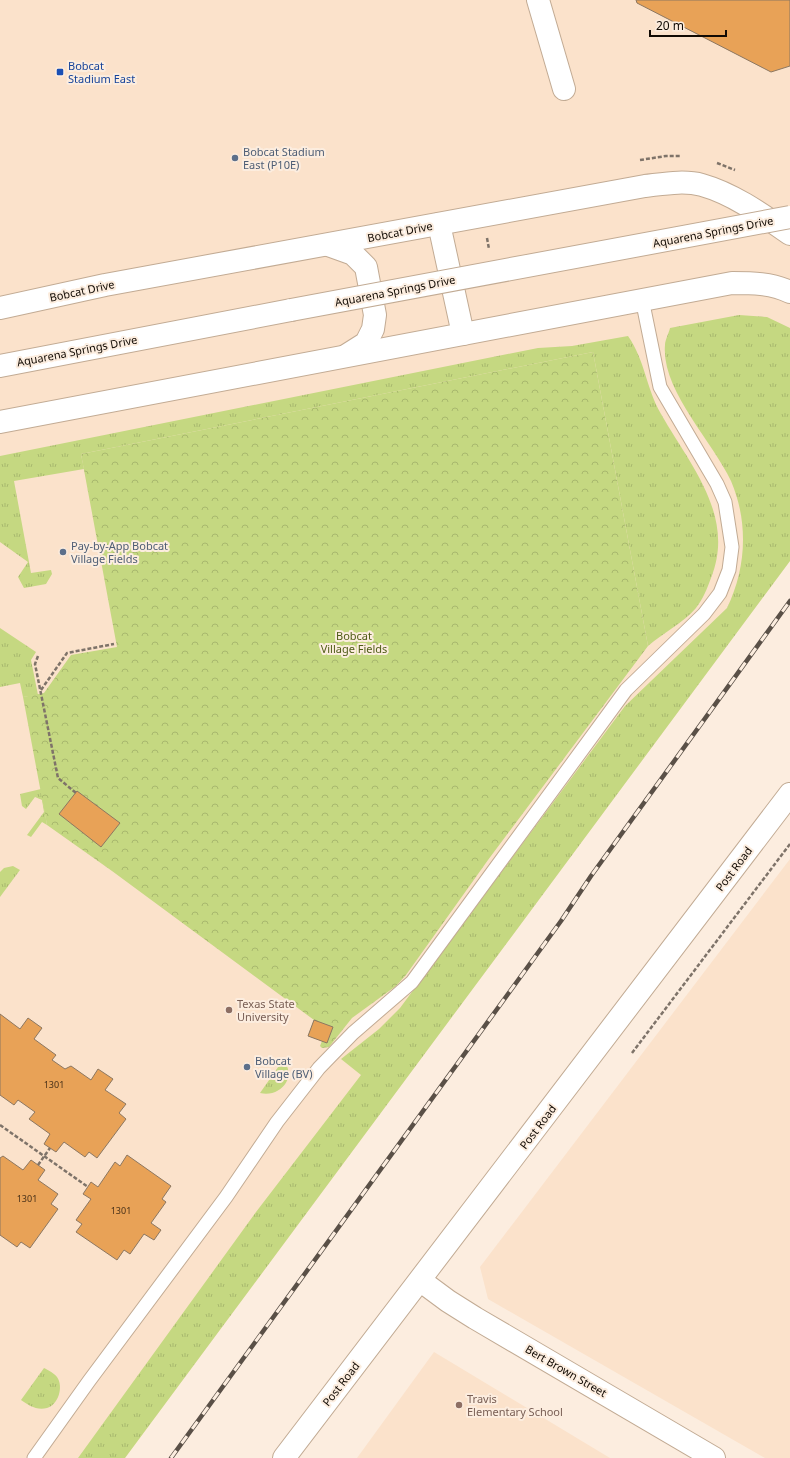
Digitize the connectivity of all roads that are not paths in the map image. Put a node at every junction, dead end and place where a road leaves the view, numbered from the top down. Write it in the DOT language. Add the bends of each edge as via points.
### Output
graph roads {
  1 [pos="538,0"];
  2 [pos="564,89"];
  3 [pos="790,217"];
  4 [pos="439,224"];
  5 [pos="790,234"];
  6 [pos="328,245"];
  7 [pos="790,292"];
  8 [pos="642,299"];
  9 [pos="0,308"];
  10 [pos="463,334"];
  11 [pos="346,356"];
  12 [pos="0,366"];
  13 [pos="0,422"];
  14 [pos="790,794"];
  15 [pos="421,1281"];
  16 [pos="34,1458"];
  17 [pos="284,1458"];
  18 [pos="714,1458"];
  1 -- 2 [label="street"];
  3 -- 12 [label="street, Aquarena Springs Drive, bridge"];
  4 -- 5 [label="street, Bobcat Drive" via="677,182 702,184 728,196"];
  4 -- 6 [label="street, Bobcat Drive"];
  4 -- 10 [label="street"];
  6 -- 9 [label="street, Bobcat Drive" via="105,285"];
  6 -- 11 [label="street" via="353,254 366,267 375,315 373,329 366,343"];
  7 -- 8 [label="street" via="758,283 732,283"];
  8 -- 10 [label="street"];
  8 -- 16 [label="lane" via="660,387 725,502 732,547 729,570 720,593 704,614 626,690 412,982 353,1033 319,1068 277,1122 226,1197"];
  10 -- 11 [label="street"];
  11 -- 13 [label="street"];
  14 -- 15 [label="street, Post Road"];
  15 -- 17 [label="street, Post Road"];
  15 -- 18 [label="street, Bert Brown Street" via="475,1318"];
}
